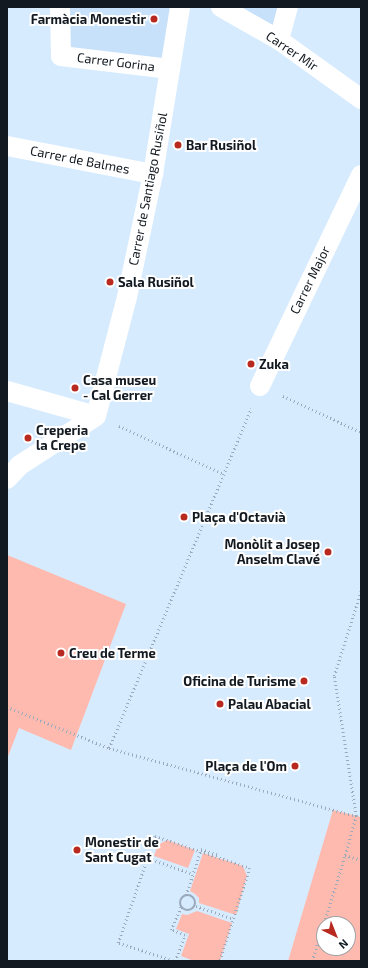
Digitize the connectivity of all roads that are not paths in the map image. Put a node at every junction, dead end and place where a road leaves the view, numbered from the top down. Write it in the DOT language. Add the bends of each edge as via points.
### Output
graph roads {
  1 [pos="60,7"];
  2 [pos="180,7"];
  3 [pos="221,7"];
  4 [pos="288,7"];
  5 [pos="279,40"];
  6 [pos="170,69"];
  7 [pos="361,99"];
  8 [pos="7,146"];
  9 [pos="153,174"];
  10 [pos="361,175"];
  11 [pos="260,386"];
  12 [pos="7,390"];
  13 [pos="96,416"];
  14 [pos="7,479"];
  1 -- 6 [label="street, Carrer Gorina" via="61,56"];
  2 -- 6 [label="street, Carrer de Santiago Rusiñol"];
  3 -- 5 [label="street, Carrer Mir"];
  4 -- 5 [label="street"];
  5 -- 7 [label="street, Carrer Mir"];
  6 -- 9 [label="street, Carrer de Santiago Rusiñol"];
  8 -- 9 [label="street, Carrer de Balmes"];
  9 -- 13 [label="street, Carrer de Santiago Rusiñol" via="127,297"];
  10 -- 11 [label="street, Carrer Major"];
  12 -- 13 [label="street"];
  13 -- 14 [label="street" via="20,465"];
}
